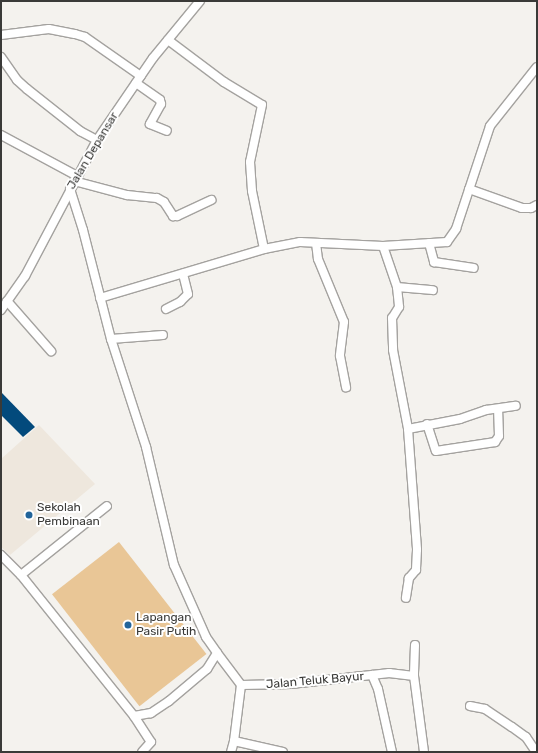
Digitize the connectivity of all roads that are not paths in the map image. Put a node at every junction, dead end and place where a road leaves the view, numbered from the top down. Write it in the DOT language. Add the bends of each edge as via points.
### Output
graph roads {
  1 [pos="200,1"];
  2 [pos="1,35"];
  3 [pos="168,40"];
  4 [pos="1,57"];
  5 [pos="535,73"];
  6 [pos="138,80"];
  7 [pos="167,131"];
  8 [pos="1,135"];
  9 [pos="97,140"];
  10 [pos="75,179"];
  11 [pos="70,189"];
  12 [pos="469,189"];
  13 [pos="211,200"];
  14 [pos="537,205"];
  15 [pos="316,243"];
  16 [pos="429,243"];
  17 [pos="383,246"];
  18 [pos="264,249"];
  19 [pos="474,268"];
  20 [pos="183,274"];
  21 [pos="397,287"];
  22 [pos="433,290"];
  23 [pos="100,298"];
  24 [pos="3,306"];
  25 [pos="166,309"];
  26 [pos="163,335"];
  27 [pos="111,339"];
  28 [pos="51,351"];
  29 [pos="346,387"];
  30 [pos="516,406"];
  31 [pos="498,409"];
  32 [pos="426,424"];
  33 [pos="408,429"];
  34 [pos="108,506"];
  35 [pos="1,555"];
  36 [pos="21,575"];
  37 [pos="406,598"];
  38 [pos="416,645"];
  39 [pos="217,653"];
  40 [pos="372,675"];
  41 [pos="414,676"];
  42 [pos="241,685"];
  43 [pos="470,706"];
  44 [pos="134,716"];
  45 [pos="234,741"];
  46 [pos="142,752"];
  47 [pos="230,752"];
  48 [pos="283,752"];
  49 [pos="392,752"];
  50 [pos="424,752"];
  51 [pos="536,752"];
  1 -- 3 [label="street, Jalan Depansar"];
  2 -- 6 [label="street" via="49,29 85,37"];
  3 -- 6 [label="street, Jalan Depansar"];
  3 -- 18 [label="street" via="224,82 262,105 261,123 250,162 252,191"];
  4 -- 9 [label="street" via="26,89 80,131"];
  5 -- 12 [label="street" via="490,126"];
  6 -- 7 [label="street" via="160,100 161,104 150,124"];
  6 -- 9 [label="street, Jalan Depansar"];
  8 -- 10 [label="street"];
  9 -- 10 [label="street, Jalan Depansar"];
  10 -- 11 [label="street, Jalan Depansar"];
  10 -- 13 [label="street" via="127,194 161,199 170,212 177,216"];
  11 -- 23 [label="street" via="84,230"];
  11 -- 24 [label="street, Jalan Depansar" via="26,276"];
  12 -- 14 [label="street" via="522,208"];
  12 -- 16 [label="street" via="451,239 447,242"];
  15 -- 17 [label="street"];
  15 -- 18 [label="street" via="300,242"];
  15 -- 29 [label="street" via="318,259 344,322 340,356"];
  16 -- 17 [label="street"];
  16 -- 19 [label="street" via="434,262"];
  17 -- 21 [label="street"];
  18 -- 20 [label="street"];
  20 -- 23 [label="street"];
  20 -- 25 [label="street" via="188,294 180,302"];
  21 -- 22 [label="street"];
  21 -- 33 [label="street" via="399,308 393,315 393,350"];
  23 -- 27 [label="street"];
  24 -- 28 [label="street"];
  26 -- 27 [label="street"];
  27 -- 39 [label="street" via="146,447 166,536 179,579 206,638"];
  30 -- 31 [label="street"];
  31 -- 32 [label="street"];
  31 -- 32 [label="street" via="499,436 495,442 436,451"];
  32 -- 33 [label="street"];
  33 -- 37 [label="street" via="417,550 416,570 409,577"];
  34 -- 36 [label="street"];
  35 -- 36 [label="street"];
  36 -- 44 [label="street"];
  38 -- 41 [label="street"];
  39 -- 42 [label="street"];
  39 -- 44 [label="street" via="207,669 169,701 151,713"];
  40 -- 41 [label="street, Jalan Teluk Bayur"];
  40 -- 42 [label="street, Jalan Teluk Bayur" via="291,684"];
  40 -- 49 [label="street" via="378,689"];
  41 -- 50 [label="street"];
  42 -- 45 [label="street"];
  43 -- 51 [label="street" via="485,709 512,727 526,737"];
  44 -- 46 [label="street" via="151,742"];
  45 -- 47 [label="street"];
  45 -- 48 [label="street"];
}
